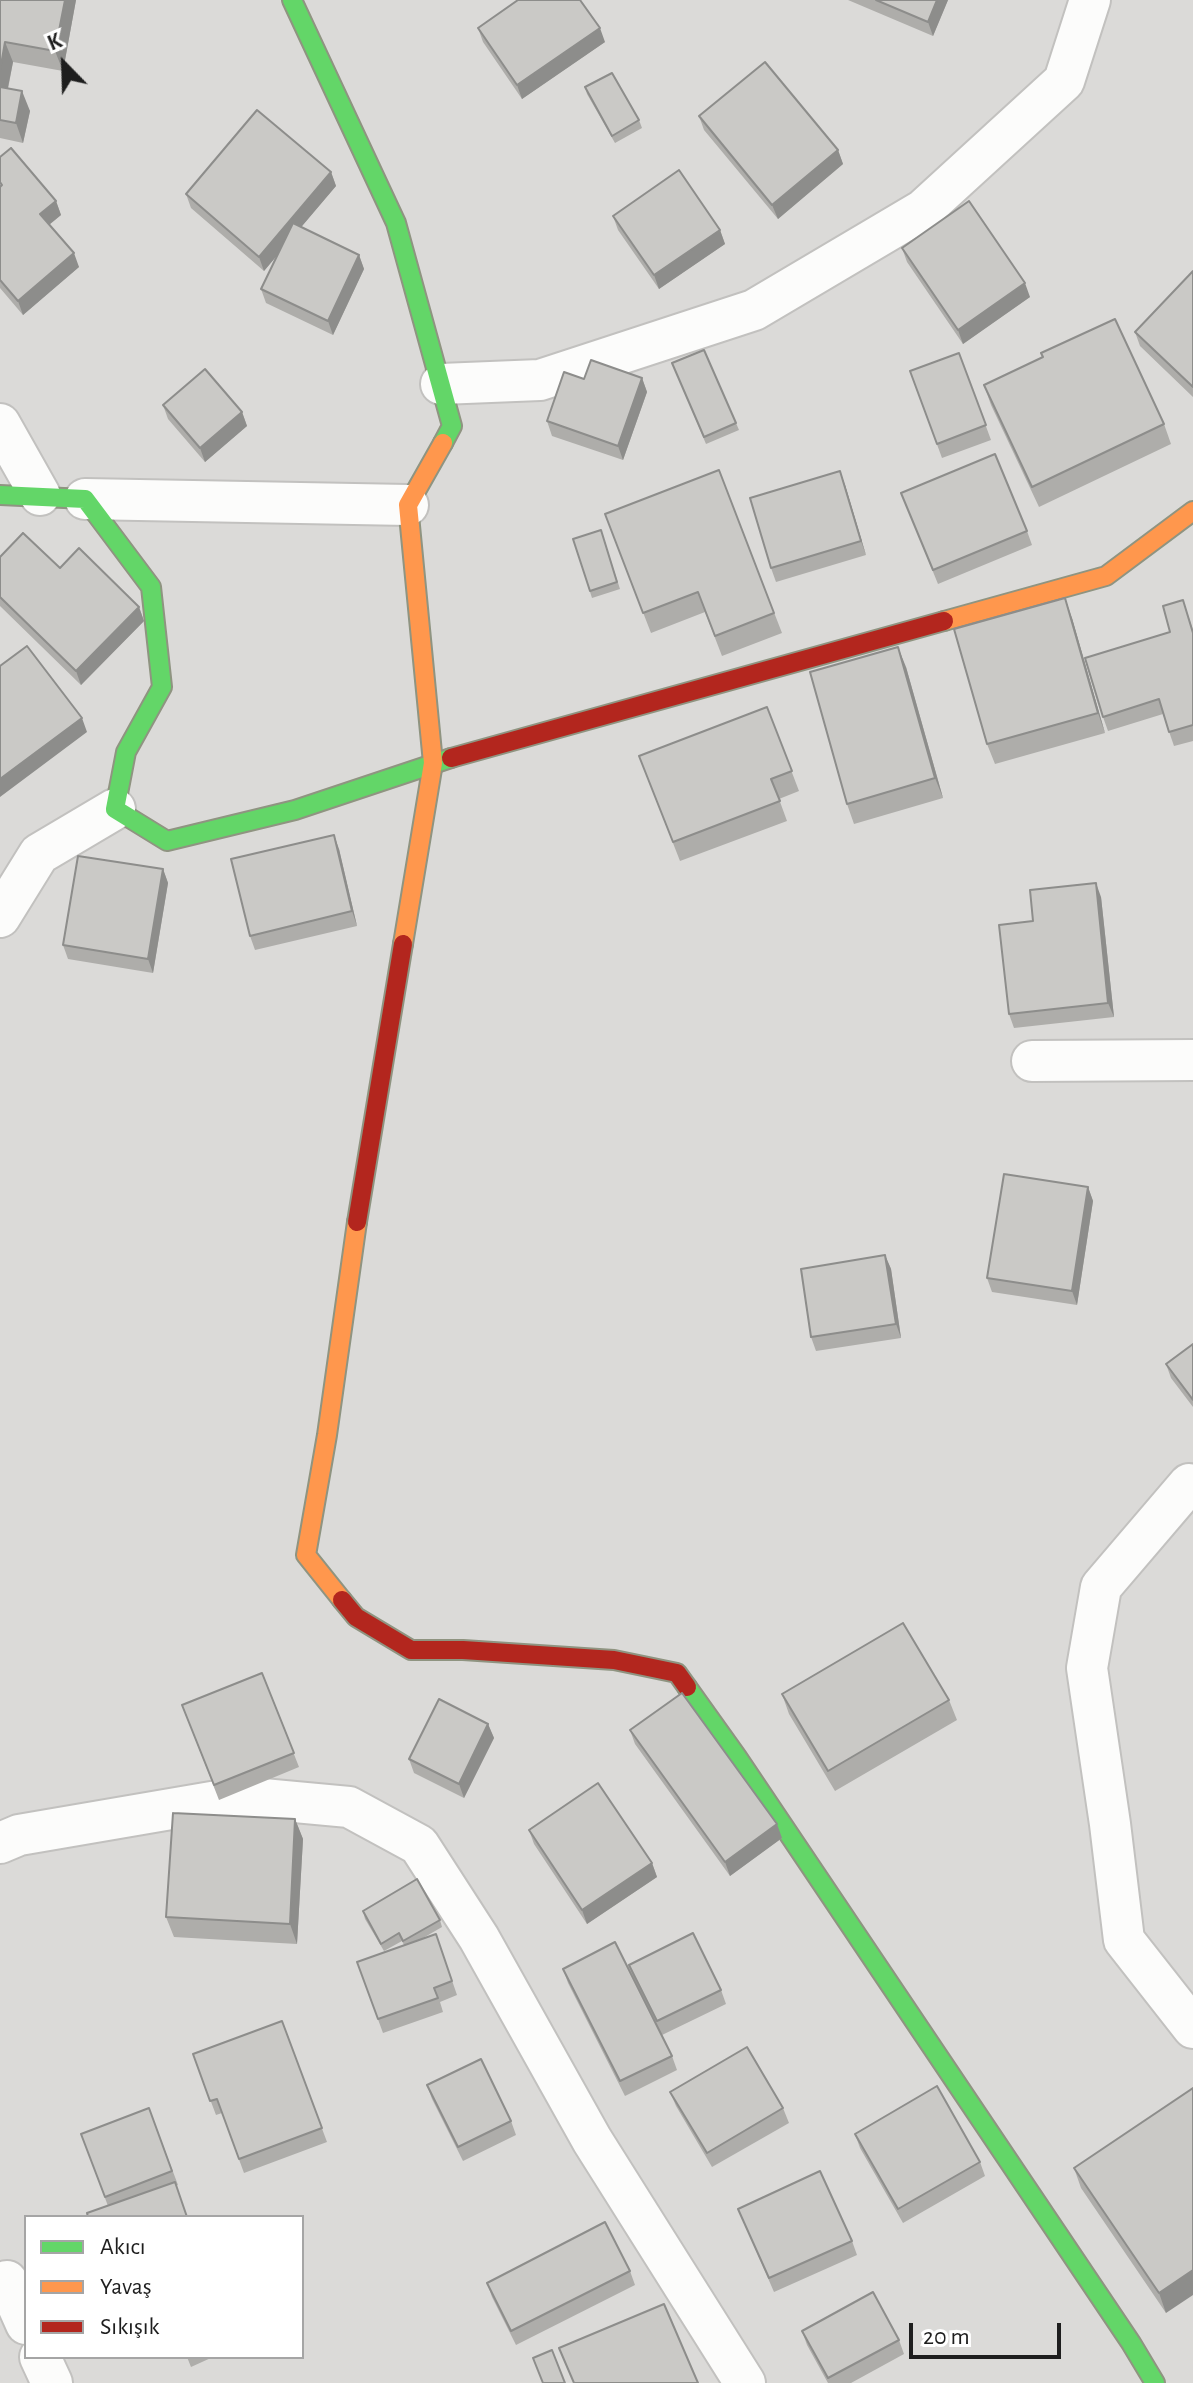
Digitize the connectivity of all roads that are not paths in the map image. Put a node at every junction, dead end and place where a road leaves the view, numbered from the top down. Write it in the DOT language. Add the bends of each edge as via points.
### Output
graph roads {
  1 [pos="1090,0"];
  2 [pos="305,9"];
  3 [pos="441,384"];
  4 [pos="0,424"];
  5 [pos="0,495"];
  6 [pos="40,495"];
  7 [pos="85,499"];
  8 [pos="408,505"];
  9 [pos="1193,511"];
  10 [pos="433,763"];
  11 [pos="115,809"];
  12 [pos="0,917"];
  13 [pos="1193,1060"];
  14 [pos="1032,1061"];
  15 [pos="1193,1485"];
  16 [pos="0,1843"];
  17 [pos="1193,2028"];
  18 [pos="0,2286"];
  19 [pos="24,2319"];
  20 [pos="41,2359"];
  21 [pos="52,2383"];
  22 [pos="745,2383"];
  23 [pos="1155,2383"];
  1 -- 3 [label="street" via="1064,81 923,210 754,310 540,380"];
  2 -- 3 [label="street" via="396,223"];
  3 -- 8 [label="street" via="452,426"];
  4 -- 6 [label="street"];
  5 -- 6 [label="street"];
  6 -- 7 [label="street"];
  7 -- 8 [label="street"];
  7 -- 11 [label="street" via="151,587 162,687 126,752"];
  8 -- 10 [label="street"];
  9 -- 10 [label="street" via="1106,576"];
  10 -- 11 [label="street" via="295,810 167,841"];
  10 -- 23 [label="street" via="306,1555 356,1617 411,1650 614,1660 677,1673"];
  11 -- 12 [label="street" via="39,854"];
  13 -- 14 [label="street"];
  15 -- 17 [label="street" via="1101,1587 1087,1668 1124,1940"];
  16 -- 22 [label="street" via="19,1835 241,1797 349,1807 419,1845 479,1938 592,2140"];
  18 -- 19 [label="street" via="7,2281"];
  20 -- 21 [label="street"];
}
